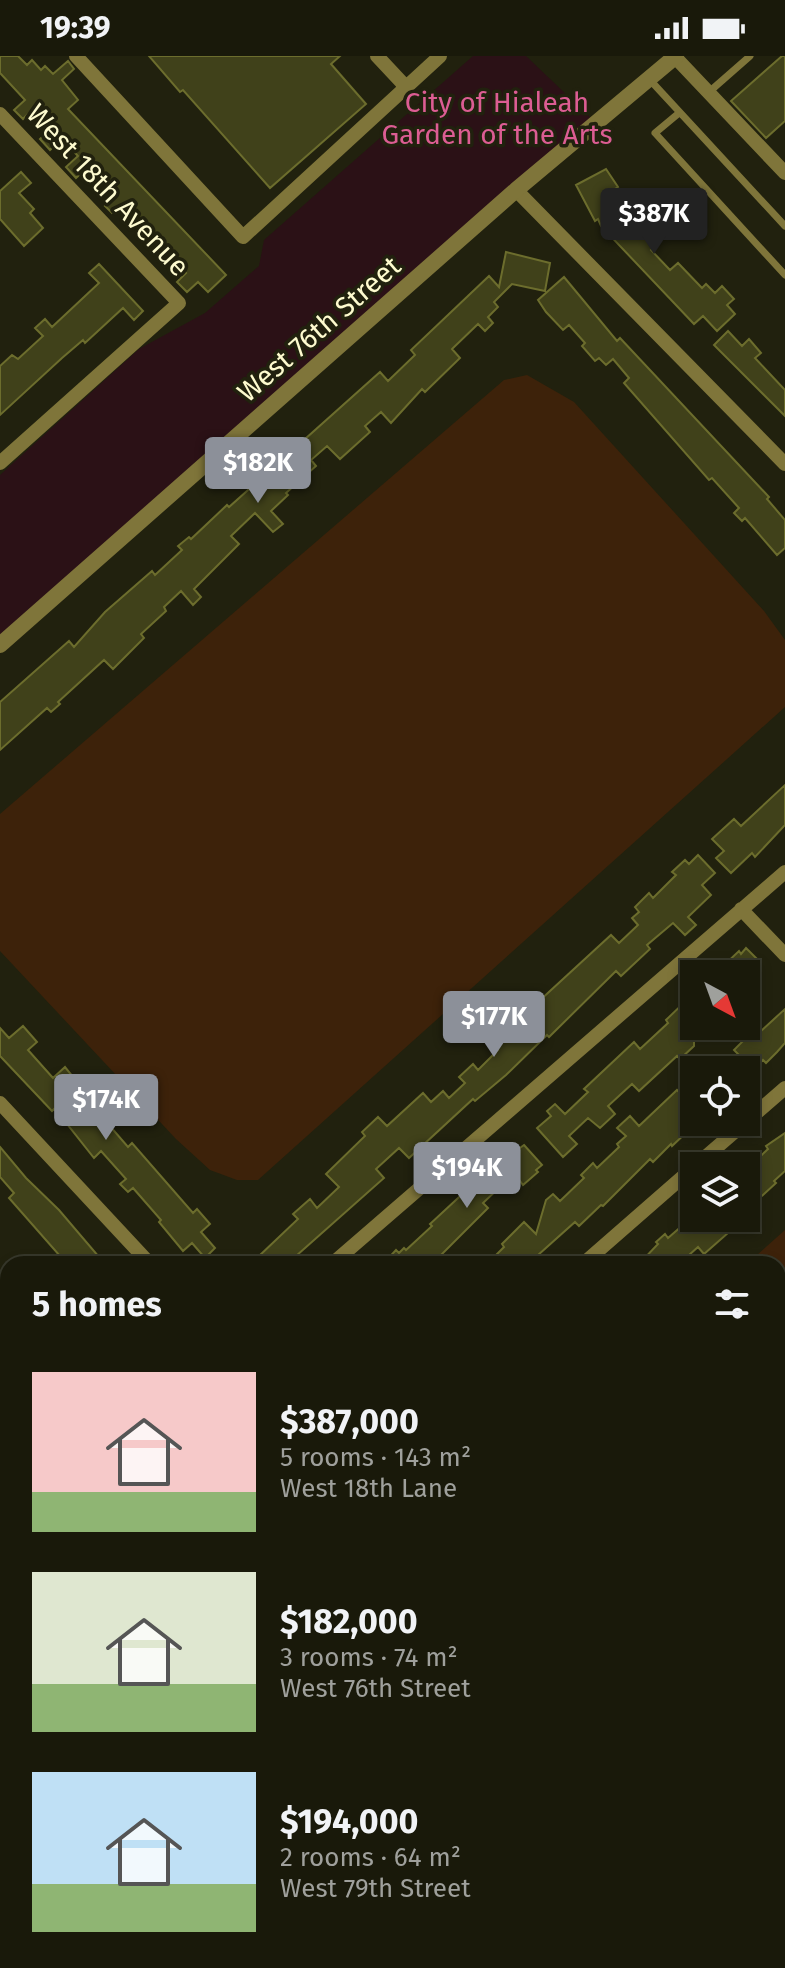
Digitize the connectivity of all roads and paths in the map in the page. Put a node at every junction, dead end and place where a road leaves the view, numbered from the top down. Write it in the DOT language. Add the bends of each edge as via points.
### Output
graph roads {
  1 [pos="76,56"];
  2 [pos="377,56"];
  3 [pos="440,56"];
  4 [pos="675,56"];
  5 [pos="750,56"];
  6 [pos="649,79"];
  7 [pos="406,87"];
  8 [pos="709,93"];
  9 [pos="679,113"];
  10 [pos="0,114"];
  11 [pos="785,173"];
  12 [pos="516,190"];
  13 [pos="785,226"];
  14 [pos="785,275"];
  15 [pos="0,463"];
  16 [pos="785,464"];
  17 [pos="0,645"];
  18 [pos="785,872"];
  19 [pos="741,909"];
  20 [pos="785,955"];
  21 [pos="785,1088"];
  22 [pos="0,1103"];
  23 [pos="760,1110"];
  24 [pos="730,1136"];
  25 [pos="712,1152"];
  26 [pos="680,1180"];
  27 [pos="143,1256"];
  28 [pos="341,1256"];
  29 [pos="592,1256"];
  1 -- 7 [label="street" via="243,237"];
  2 -- 7 [label="street"];
  3 -- 7 [label="street"];
  4 -- 6 [label="street, West 76th Street"];
  4 -- 8 [label="street"];
  5 -- 8 [label="lane"];
  6 -- 9 [label="lane"];
  6 -- 12 [label="street, West 76th Street"];
  8 -- 11 [label="street"];
  9 -- 13 [label="lane"];
  9 -- 14 [label="lane" via="655,133"];
  10 -- 15 [label="street, West 18th Avenue" via="179,303"];
  12 -- 16 [label="street"];
  12 -- 17 [label="street, West 76th Street"];
  18 -- 19 [label="street"];
  19 -- 20 [label="street"];
  19 -- 28 [label="street"];
  21 -- 23 [label="street"];
  22 -- 27 [label="street"];
  24 -- 25 [label="street"];
  26 -- 29 [label="street"];
}
